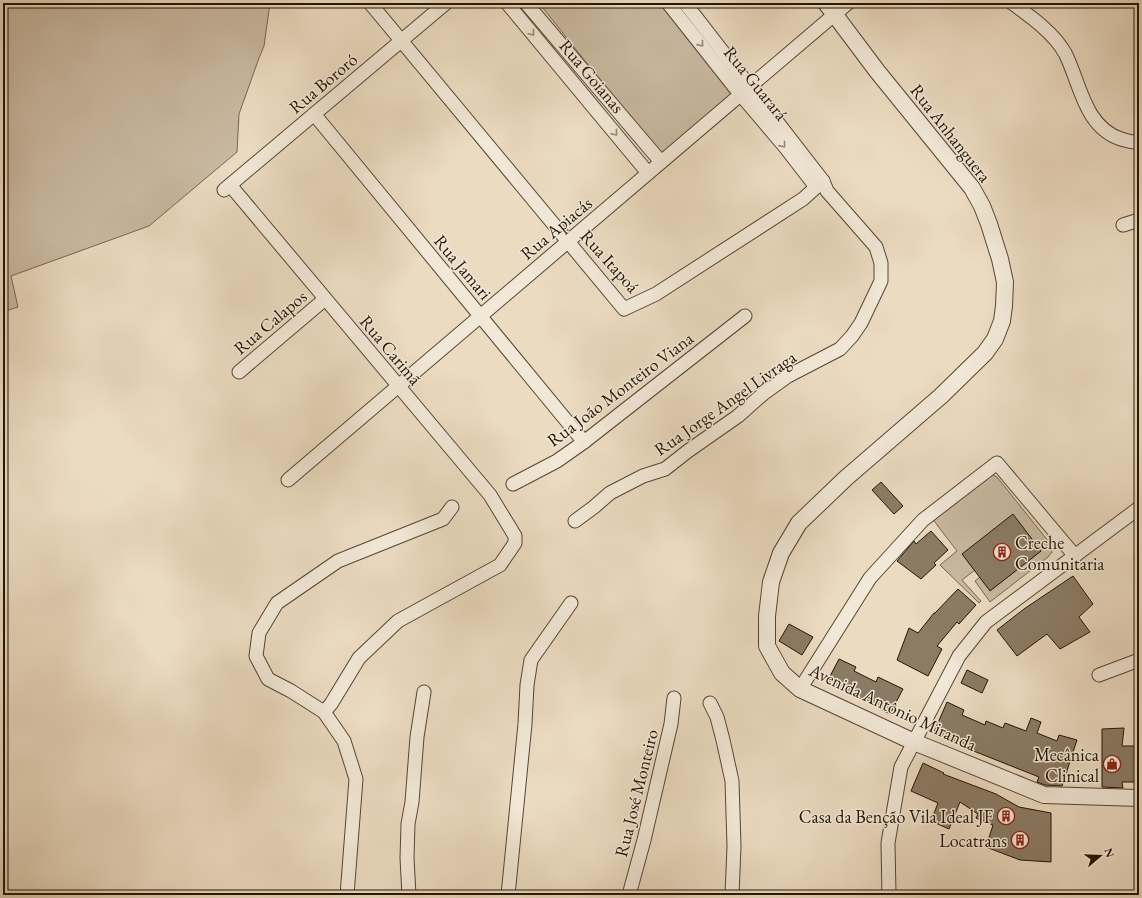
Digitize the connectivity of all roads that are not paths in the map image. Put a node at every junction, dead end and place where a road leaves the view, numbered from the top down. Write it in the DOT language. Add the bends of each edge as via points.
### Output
graph roads {
  1 [pos="370,3"];
  2 [pos="446,3"];
  3 [pos="507,3"];
  4 [pos="526,3"];
  5 [pos="668,3"];
  6 [pos="685,3"];
  7 [pos="848,3"];
  8 [pos="1012,3"];
  9 [pos="831,8"];
  10 [pos="700,22"];
  11 [pos="690,31"];
  12 [pos="401,41"];
  13 [pos="745,90"];
  14 [pos="314,114"];
  15 [pos="1139,142"];
  16 [pos="661,162"];
  17 [pos="648,173"];
  18 [pos="822,186"];
  19 [pos="227,188"];
  20 [pos="1139,220"];
  21 [pos="1123,225"];
  22 [pos="568,242"];
  23 [pos="876,247"];
  24 [pos="325,299"];
  25 [pos="1004,306"];
  26 [pos="480,316"];
  27 [pos="745,316"];
  28 [pos="239,372"];
  29 [pos="398,386"];
  30 [pos="584,442"];
  31 [pos="288,480"];
  32 [pos="513,484"];
  33 [pos="452,507"];
  34 [pos="1139,508"];
  35 [pos="575,521"];
  36 [pos="1074,556"];
  37 [pos="572,604"];
  38 [pos="1139,660"];
  39 [pos="1099,675"];
  40 [pos="800,689"];
  41 [pos="424,692"];
  42 [pos="674,698"];
  43 [pos="710,703"];
  44 [pos="324,712"];
  45 [pos="914,742"];
  46 [pos="1139,798"];
  47 [pos="347,895"];
  48 [pos="409,895"];
  49 [pos="508,895"];
  50 [pos="629,895"];
  51 [pos="732,895"];
  52 [pos="889,895"];
  1 -- 12 [label="street, Rua Itapoá"];
  2 -- 12 [label="street, Rua Bororó"];
  3 -- 17 [label="street, Rua Goianas, one-way"];
  4 -- 16 [label="street, Rua Goianas"];
  5 -- 11 [label="street, Rua Guarará"];
  6 -- 10 [label="street, Rua Guarará"];
  7 -- 9 [label="street, Rua Apiacás"];
  8 -- 15 [label="street" via="1037,21 1064,52 1091,114 1100,126 1112,136 1132,143"];
  9 -- 13 [label="street, Rua Apiacás"];
  9 -- 25 [label="street, Rua Anhanguera" via="877,71 972,188 982,206 1000,259 1004,282"];
  10 -- 11 [label="street"];
  10 -- 13 [label="street, Rua Guarará"];
  11 -- 13 [label="street, Rua Guarará, one-way"];
  12 -- 14 [label="street, Rua Bororó"];
  12 -- 22 [label="street, Rua Itapoá"];
  13 -- 16 [label="street, Rua Apiacás"];
  13 -- 18 [label="street, Rua Guarará" via="785,147"];
  14 -- 19 [label="street, Rua Bororó"];
  14 -- 26 [label="street, Rua Jamari"];
  16 -- 17 [label="street, Rua Apiacás"];
  17 -- 22 [label="street, Rua Apiacás"];
  18 -- 22 [label="street, Rua Itapoá" via="656,294 624,309"];
  18 -- 23 [label="street, Rua Guarará"];
  19 -- 24 [label="street, Rua Carimã"];
  20 -- 21 [label="street"];
  22 -- 26 [label="street, Rua Apiacás"];
  23 -- 35 [label="street, Rua Jorge Angel Livraga" via="882,263 881,281 861,324 840,349 788,376 665,469 643,476 610,493"];
  24 -- 28 [label="street, Rua Calapos"];
  24 -- 29 [label="street, Rua Carimã"];
  25 -- 40 [label="street, Avenida Antônio Miranda" via="1002,321 995,339 985,354 804,518 781,553 771,582 767,646 782,673"];
  26 -- 29 [label="street, Rua Apiacás"];
  26 -- 30 [label="street, Rua Jamari"];
  27 -- 30 [label="street, Rua João Monteiro Viana"];
  29 -- 31 [label="street, Rua Apiacás"];
  29 -- 44 [label="street, Rua Carimã" via="490,495 515,536 515,543 500,565 398,621 359,658"];
  30 -- 32 [label="street, Rua João Monteiro Viana" via="557,461"];
  33 -- 44 [label="street" via="443,519 338,561 277,603 258,633 256,656 268,679"];
  34 -- 36 [label="street"];
  36 -- 40 [label="street" via="997,463 923,520 870,578"];
  36 -- 45 [label="street" via="986,622 959,656"];
  37 -- 49 [label="street" via="531,660"];
  38 -- 39 [label="street"];
  40 -- 45 [label="street, Avenida Antônio Miranda"];
  41 -- 48 [label="street" via="408,824"];
  42 -- 50 [label="street, Rua José Monteiro" via="671,724"];
  43 -- 51 [label="street" via="722,734 732,781"];
  44 -- 47 [label="street" via="344,741 356,779"];
  45 -- 46 [label="street, Avenida Antônio Miranda" via="1044,795"];
  45 -- 52 [label="street" via="901,767 890,836"];
}
